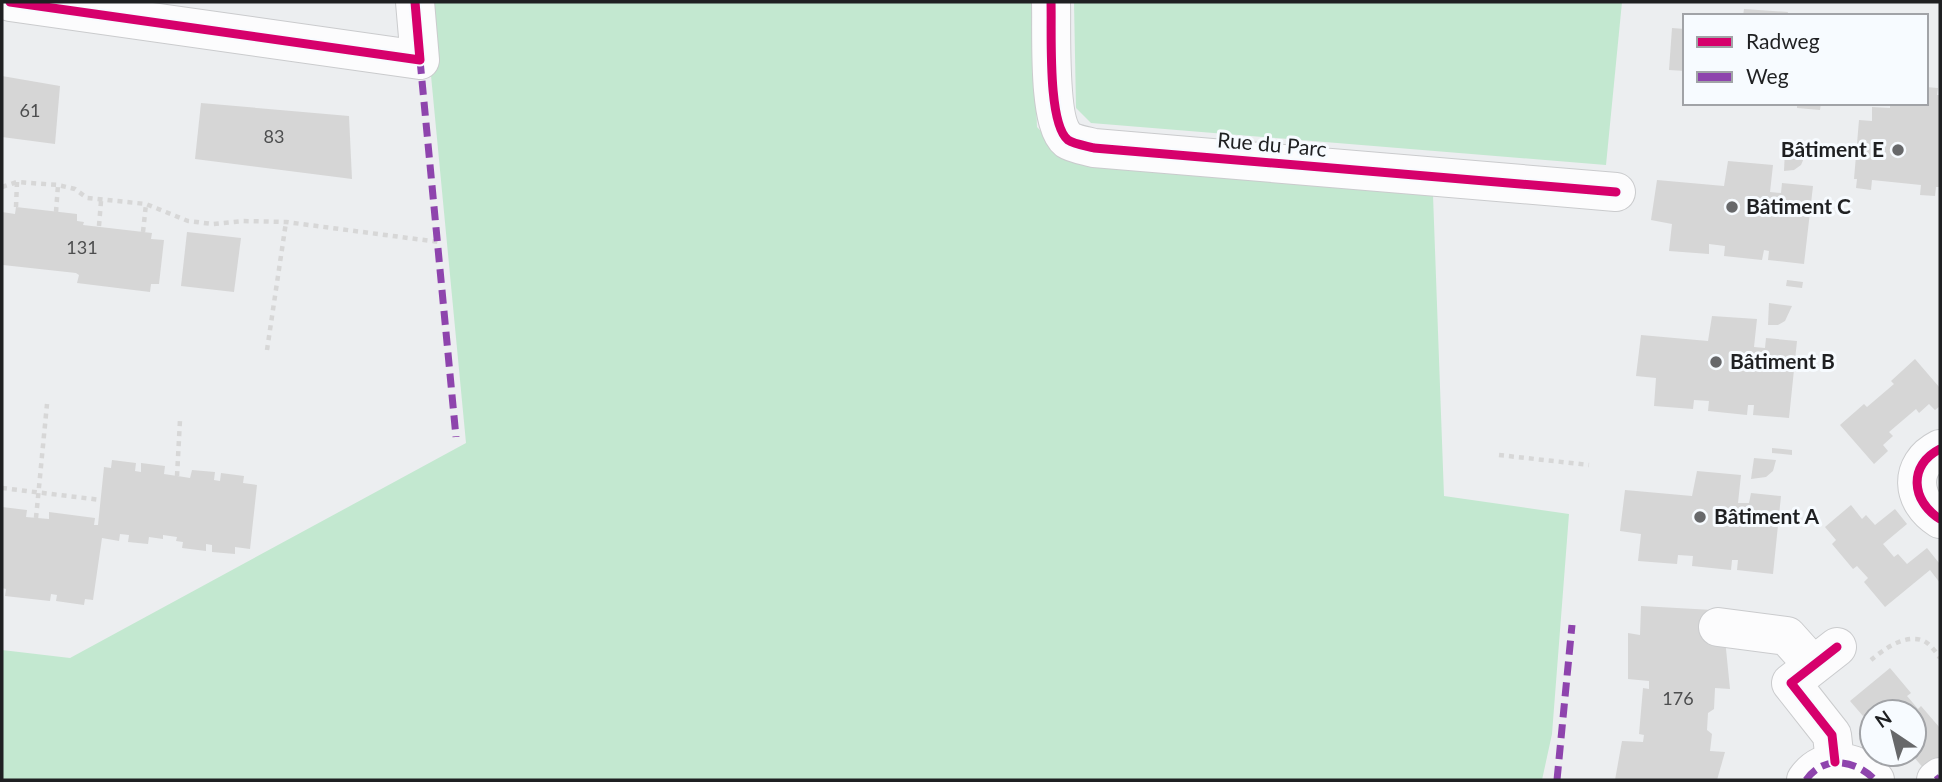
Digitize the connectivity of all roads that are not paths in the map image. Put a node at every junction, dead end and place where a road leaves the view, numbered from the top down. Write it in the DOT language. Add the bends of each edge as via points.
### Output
graph roads {
  1 [pos="10,2"];
  2 [pos="415,2"];
  3 [pos="1051,2"];
  4 [pos="1616,192"];
  5 [pos="1940,449"];
  6 [pos="1940,519"];
  7 [pos="1718,628"];
  8 [pos="1820,771"];
  9 [pos="1875,780"];
  1 -- 2 [label="street" via="420,60"];
  3 -- 4 [label="street, Rue du Parc" via="1054,104 1059,127 1069,140 1094,148"];
  5 -- 6 [label="street" via="1921,466 1917,481 1926,509"];
  7 -- 8 [label="street" via="1787,636 1825,656 1791,683 1832,735"];
  8 -- 9 [label="street" via="1851,763"];
}
